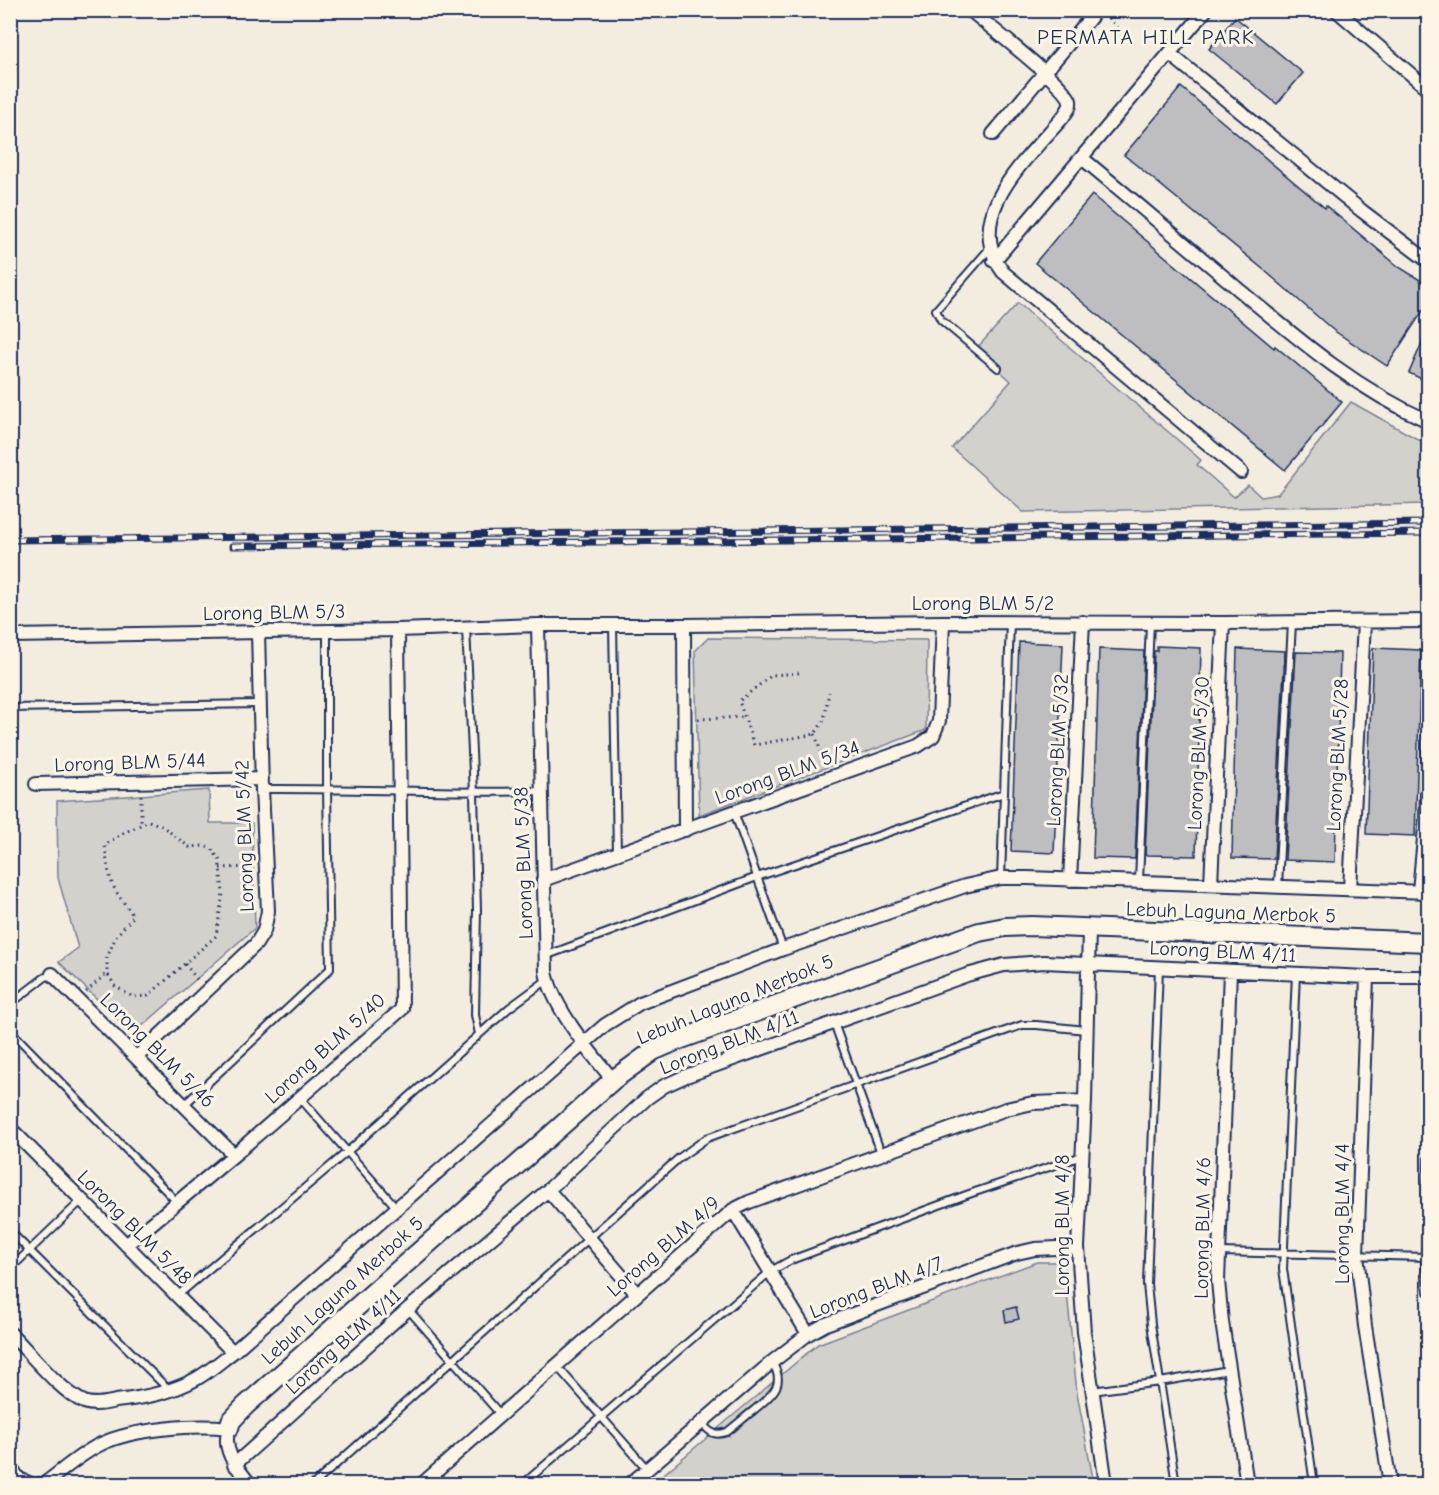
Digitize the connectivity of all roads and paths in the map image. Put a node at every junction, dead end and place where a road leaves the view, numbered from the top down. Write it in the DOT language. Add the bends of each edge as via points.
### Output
graph roads {
  1 [pos="970,10"];
  2 [pos="1206,10"];
  3 [pos="1336,10"];
  4 [pos="1096,14"];
  5 [pos="1132,42"];
  6 [pos="1170,54"];
  7 [pos="1044,73"];
  8 [pos="1428,89"];
  9 [pos="993,134"];
  10 [pos="1082,158"];
  11 [pos="990,248"];
  12 [pos="994,261"];
  13 [pos="1428,261"];
  14 [pos="998,368"];
  15 [pos="1428,421"];
  16 [pos="1241,472"];
  17 [pos="1428,621"];
  18 [pos="943,622"];
  19 [pos="1010,622"];
  20 [pos="1083,622"];
  21 [pos="1150,623"];
  22 [pos="1223,623"];
  23 [pos="1292,623"];
  24 [pos="1364,623"];
  25 [pos="538,625"];
  26 [pos="613,625"];
  27 [pos="684,625"];
  28 [pos="466,628"];
  29 [pos="398,630"];
  30 [pos="327,631"];
  31 [pos="258,632"];
  32 [pos="10,636"];
  33 [pos="799,673"];
  34 [pos="829,692"];
  35 [pos="260,704"];
  36 [pos="1428,704"];
  37 [pos="10,708"];
  38 [pos="744,717"];
  39 [pos="683,720"];
  40 [pos="815,734"];
  41 [pos="829,778"];
  42 [pos="141,781"];
  43 [pos="36,784"];
  44 [pos="262,784"];
  45 [pos="327,788"];
  46 [pos="400,791"];
  47 [pos="540,791"];
  48 [pos="474,793"];
  49 [pos="1004,793"];
  50 [pos="734,812"];
  51 [pos="1426,817"];
  52 [pos="141,824"];
  53 [pos="685,830"];
  54 [pos="617,854"];
  55 [pos="266,866"];
  56 [pos="220,868"];
  57 [pos="757,877"];
  58 [pos="1001,878"];
  59 [pos="543,880"];
  60 [pos="1070,880"];
  61 [pos="1139,881"];
  62 [pos="1211,884"];
  63 [pos="1278,886"];
  64 [pos="1350,889"];
  65 [pos="1422,892"];
  66 [pos="1089,929"];
  67 [pos="1428,942"];
  68 [pos="783,949"];
  69 [pos="545,956"];
  70 [pos="185,964"];
  71 [pos="1088,964"];
  72 [pos="1159,967"];
  73 [pos="1230,971"];
  74 [pos="107,973"];
  75 [pos="52,974"];
  76 [pos="1296,974"];
  77 [pos="1367,977"];
  78 [pos="1428,977"];
  79 [pos="547,980"];
  80 [pos="206,990"];
  81 [pos="79,999"];
  82 [pos="10,1004"];
  83 [pos="834,1023"];
  84 [pos="10,1030"];
  85 [pos="1087,1030"];
  86 [pos="479,1034"];
  87 [pos="584,1044"];
  88 [pos="137,1057"];
  89 [pos="613,1080"];
  90 [pos="856,1085"];
  91 [pos="300,1098"];
  92 [pos="1085,1101"];
  93 [pos="184,1105"];
  94 [pos="10,1128"];
  95 [pos="347,1152"];
  96 [pos="881,1153"];
  97 [pos="234,1155"];
  98 [pos="1082,1156"];
  99 [pos="1428,1159"];
  100 [pos="548,1190"];
  101 [pos="81,1201"];
  102 [pos="177,1202"];
  103 [pos="396,1207"];
  104 [pos="733,1210"];
  105 [pos="10,1231"];
  106 [pos="589,1238"];
  107 [pos="126,1245"];
  108 [pos="1078,1247"];
  109 [pos="29,1251"];
  110 [pos="1218,1252"];
  111 [pos="1283,1253"];
  112 [pos="1357,1255"];
  113 [pos="1427,1257"];
  114 [pos="10,1269"];
  115 [pos="771,1271"];
  116 [pos="1428,1292"];
  117 [pos="637,1294"];
  118 [pos="177,1296"];
  119 [pos="408,1309"];
  120 [pos="10,1333"];
  121 [pos="808,1334"];
  122 [pos="233,1352"];
  123 [pos="454,1361"];
  124 [pos="772,1362"];
  125 [pos="555,1365"];
  126 [pos="1229,1370"];
  127 [pos="1160,1382"];
  128 [pos="170,1391"];
  129 [pos="1092,1391"];
  130 [pos="500,1413"];
  131 [pos="600,1417"];
  132 [pos="701,1423"];
  133 [pos="229,1428"];
  134 [pos="234,1465"];
  135 [pos="10,1466"];
  136 [pos="647,1470"];
  137 [pos="31,1485"];
  138 [pos="39,1485"];
  139 [pos="250,1485"];
  140 [pos="314,1485"];
  141 [pos="422,1485"];
  142 [pos="523,1485"];
  143 [pos="630,1485"];
  144 [pos="1106,1485"];
  145 [pos="1176,1485"];
  146 [pos="1247,1485"];
  147 [pos="1314,1485"];
  148 [pos="1390,1485"];
  1 -- 7 [label="street"];
  2 -- 6 [label="street"];
  3 -- 8 [label="street"];
  4 -- 5 [label="path"];
  4 -- 7 [label="street"];
  6 -- 10 [label="street"];
  6 -- 13 [label="street"];
  7 -- 9 [label="street"];
  7 -- 11 [label="street" via="1066,94 1069,108 1006,183 989,227"];
  10 -- 12 [label="street"];
  10 -- 15 [label="street" via="1352,380"];
  11 -- 12 [label="street"];
  11 -- 14 [label="lane" via="936,310 941,320"];
  12 -- 16 [label="street"];
  17 -- 24 [label="street, Lorong BLM 5/2"];
  18 -- 19 [label="street, Lorong BLM 5/2"];
  18 -- 27 [label="street, Lorong BLM 5/2"];
  18 -- 41 [label="street, Lorong BLM 5/34" via="939,721 933,736 918,746"];
  19 -- 20 [label="street, Lorong BLM 5/2"];
  19 -- 49 [label="lane"];
  20 -- 21 [label="street, Lorong BLM 5/2"];
  20 -- 60 [label="street, Lorong BLM 5/32"];
  21 -- 22 [label="street, Lorong BLM 5/2"];
  21 -- 61 [label="lane"];
  22 -- 23 [label="street, Lorong BLM 5/2"];
  22 -- 62 [label="street, Lorong BLM 5/30"];
  23 -- 24 [label="street, Lorong BLM 5/2"];
  23 -- 63 [label="lane"];
  24 -- 64 [label="street, Lorong BLM 5/28"];
  25 -- 26 [label="street, Lorong BLM 5/2"];
  25 -- 28 [label="street, Lorong BLM 5/3"];
  25 -- 47 [label="street, Lorong BLM 5/38"];
  26 -- 27 [label="street, Lorong BLM 5/2"];
  26 -- 54 [label="lane"];
  27 -- 39 [label="street"];
  28 -- 29 [label="street, Lorong BLM 5/3"];
  28 -- 48 [label="lane"];
  29 -- 30 [label="street, Lorong BLM 5/3"];
  29 -- 46 [label="street, Lorong BLM 5/40"];
  30 -- 31 [label="street, Lorong BLM 5/3"];
  30 -- 45 [label="lane"];
  31 -- 32 [label="street, Lorong BLM 5/3"];
  31 -- 35 [label="street, Lorong BLM 5/42"];
  33 -- 38 [label="path" via="772,675 739,700"];
  34 -- 40 [label="path" via="824,720"];
  35 -- 37 [label="lane"];
  35 -- 44 [label="street, Lorong BLM 5/42"];
  36 -- 51 [label="lane"];
  38 -- 39 [label="path"];
  38 -- 40 [label="path" via="754,745"];
  39 -- 53 [label="street"];
  40 -- 41 [label="path"];
  41 -- 50 [label="street, Lorong BLM 5/34"];
  42 -- 43 [label="street, Lorong BLM 5/44"];
  42 -- 44 [label="street, Lorong BLM 5/44"];
  42 -- 52 [label="path"];
  44 -- 45 [label="lane"];
  44 -- 55 [label="street, Lorong BLM 5/42"];
  45 -- 46 [label="lane"];
  45 -- 93 [label="lane" via="330,969"];
  46 -- 48 [label="lane"];
  46 -- 91 [label="street, Lorong BLM 5/40" via="402,1009"];
  47 -- 48 [label="lane"];
  47 -- 59 [label="street, Lorong BLM 5/38"];
  48 -- 86 [label="lane" via="475,1015"];
  49 -- 57 [label="lane"];
  49 -- 58 [label="lane"];
  50 -- 53 [label="street, Lorong BLM 5/34"];
  50 -- 57 [label="lane"];
  51 -- 65 [label="lane"];
  52 -- 56 [label="path" via="149,821 162,826 189,847 211,848"];
  52 -- 74 [label="path" via="105,845 107,871 133,917 116,936 107,958"];
  53 -- 54 [label="street, Lorong BLM 5/34"];
  54 -- 59 [label="street, Lorong BLM 5/34"];
  55 -- 56 [label="path"];
  55 -- 80 [label="street, Lorong BLM 5/42" via="268,911 264,931 256,944"];
  56 -- 70 [label="path" via="223,893 216,936"];
  57 -- 68 [label="lane"];
  57 -- 69 [label="lane"];
  58 -- 60 [label="street, Lebuh Laguna Merbok 5"];
  58 -- 68 [label="street, Lebuh Laguna Merbok 5" via="966,886"];
  59 -- 69 [label="street, Lorong BLM 5/38"];
  60 -- 61 [label="street, Lebuh Laguna Merbok 5"];
  61 -- 62 [label="street, Lebuh Laguna Merbok 5"];
  62 -- 63 [label="street, Lebuh Laguna Merbok 5"];
  63 -- 64 [label="street, Lebuh Laguna Merbok 5"];
  64 -- 65 [label="street, Lebuh Laguna Merbok 5"];
  66 -- 67 [label="street, Lebuh Laguna Merbok 5"];
  66 -- 71 [label="street, Lorong BLM 4/8"];
  66 -- 89 [label="street, Lebuh Laguna Merbok 5" via="1032,926 978,932 676,1041 653,1051"];
  68 -- 87 [label="street, Lebuh Laguna Merbok 5" via="640,1003"];
  69 -- 79 [label="street, Lorong BLM 5/38"];
  70 -- 74 [label="path" via="148,996 133,997 115,986"];
  70 -- 80 [label="path"];
  71 -- 72 [label="street, Lorong BLM 4/11"];
  71 -- 83 [label="street, Lorong BLM 4/11" via="1004,965"];
  71 -- 85 [label="street, Lorong BLM 4/8"];
  72 -- 73 [label="street, Lorong BLM 4/11"];
  72 -- 127 [label="lane" via="1147,1284"];
  73 -- 76 [label="street, Lorong BLM 4/11"];
  73 -- 110 [label="street, Lorong BLM 4/6"];
  74 -- 81 [label="path"];
  75 -- 81 [label="street, Lorong BLM 5/46"];
  75 -- 82 [label="lane"];
  76 -- 77 [label="street, Lorong BLM 4/11"];
  76 -- 111 [label="lane"];
  77 -- 78 [label="street, Lorong BLM 4/11"];
  77 -- 112 [label="street, Lorong BLM 4/4"];
  79 -- 86 [label="lane"];
  79 -- 87 [label="street, Lorong BLM 5/38"];
  80 -- 88 [label="street, Lorong BLM 5/42"];
  81 -- 88 [label="street, Lorong BLM 5/46"];
  83 -- 90 [label="lane"];
  83 -- 100 [label="street, Lorong BLM 4/11" via="663,1086"];
  84 -- 102 [label="lane"];
  85 -- 90 [label="lane" via="1022,1025"];
  85 -- 92 [label="street, Lorong BLM 4/8"];
  86 -- 95 [label="lane"];
  87 -- 89 [label="street, Lorong BLM 5/38"];
  87 -- 103 [label="street, Lebuh Laguna Merbok 5"];
  88 -- 93 [label="street, Lorong BLM 5/46"];
  89 -- 133 [label="street, Lebuh Laguna Merbok 5" via="245,1406"];
  90 -- 96 [label="lane"];
  90 -- 106 [label="lane" via="707,1138"];
  91 -- 95 [label="lane"];
  91 -- 97 [label="street, Lorong BLM 5/40"];
  92 -- 96 [label="street, Lorong BLM 4/9" via="1050,1101 1005,1109"];
  92 -- 98 [label="street, Lorong BLM 4/8"];
  93 -- 97 [label="street, Lorong BLM 5/46"];
  94 -- 101 [label="street, Lorong BLM 5/48"];
  95 -- 103 [label="lane"];
  95 -- 118 [label="lane"];
  96 -- 104 [label="street, Lorong BLM 4/9"];
  97 -- 102 [label="street, Lorong BLM 5/40"];
  98 -- 108 [label="street, Lorong BLM 4/8"];
  98 -- 115 [label="lane" via="969,1194 791,1260"];
  99 -- 113 [label="lane"];
  100 -- 106 [label="street"];
  100 -- 119 [label="street, Lorong BLM 4/11"];
  101 -- 107 [label="street, Lorong BLM 5/48"];
  101 -- 109 [label="lane"];
  102 -- 107 [label="street, Lorong BLM 5/40"];
  103 -- 122 [label="street, Lebuh Laguna Merbok 5"];
  104 -- 115 [label="street"];
  104 -- 117 [label="street, Lorong BLM 4/9"];
  105 -- 109 [label="lane"];
  106 -- 117 [label="street"];
  106 -- 123 [label="lane"];
  107 -- 118 [label="street, Lorong BLM 5/48"];
  108 -- 121 [label="street, Lorong BLM 4/7" via="1017,1253"];
  108 -- 129 [label="street, Lorong BLM 4/8"];
  109 -- 114 [label="lane"];
  109 -- 128 [label="lane"];
  110 -- 111 [label="lane"];
  110 -- 126 [label="street, Lorong BLM 4/6"];
  111 -- 112 [label="lane"];
  111 -- 147 [label="lane"];
  112 -- 113 [label="lane"];
  112 -- 148 [label="street, Lorong BLM 4/4"];
  113 -- 116 [label="lane"];
  115 -- 121 [label="street"];
  115 -- 131 [label="lane"];
  117 -- 125 [label="street, Lorong BLM 4/9"];
  118 -- 122 [label="street, Lorong BLM 5/48"];
  119 -- 123 [label="lane"];
  119 -- 134 [label="street, Lorong BLM 4/11"];
  120 -- 128 [label="street, Lebuh Laguna Merbok 5" via="73,1396 86,1403 102,1404"];
  121 -- 124 [label="street, Lorong BLM 4/7"];
  122 -- 128 [label="street, Lebuh Laguna Merbok 5" via="196,1379"];
  123 -- 130 [label="lane"];
  123 -- 140 [label="lane"];
  124 -- 132 [label="street, Lorong BLM 4/7"];
  124 -- 132 [label="lane" via="778,1383 774,1393 727,1432 710,1433"];
  125 -- 130 [label="street, Lorong BLM 4/9"];
  125 -- 131 [label="lane"];
  126 -- 127 [label="lane"];
  126 -- 146 [label="street, Lorong BLM 4/6"];
  127 -- 129 [label="lane"];
  127 -- 145 [label="lane"];
  129 -- 144 [label="street, Lorong BLM 4/8"];
  130 -- 141 [label="street, Lorong BLM 4/9"];
  131 -- 136 [label="lane"];
  131 -- 142 [label="lane"];
  132 -- 136 [label="street, Lorong BLM 4/7"];
  133 -- 134 [label="street" via="228,1453"];
  133 -- 138 [label="street" via="208,1426 122,1436 99,1445"];
  134 -- 139 [label="street"];
  135 -- 137 [label="street" via="19,1479"];
  136 -- 143 [label="street, Lorong BLM 4/7"];
}
